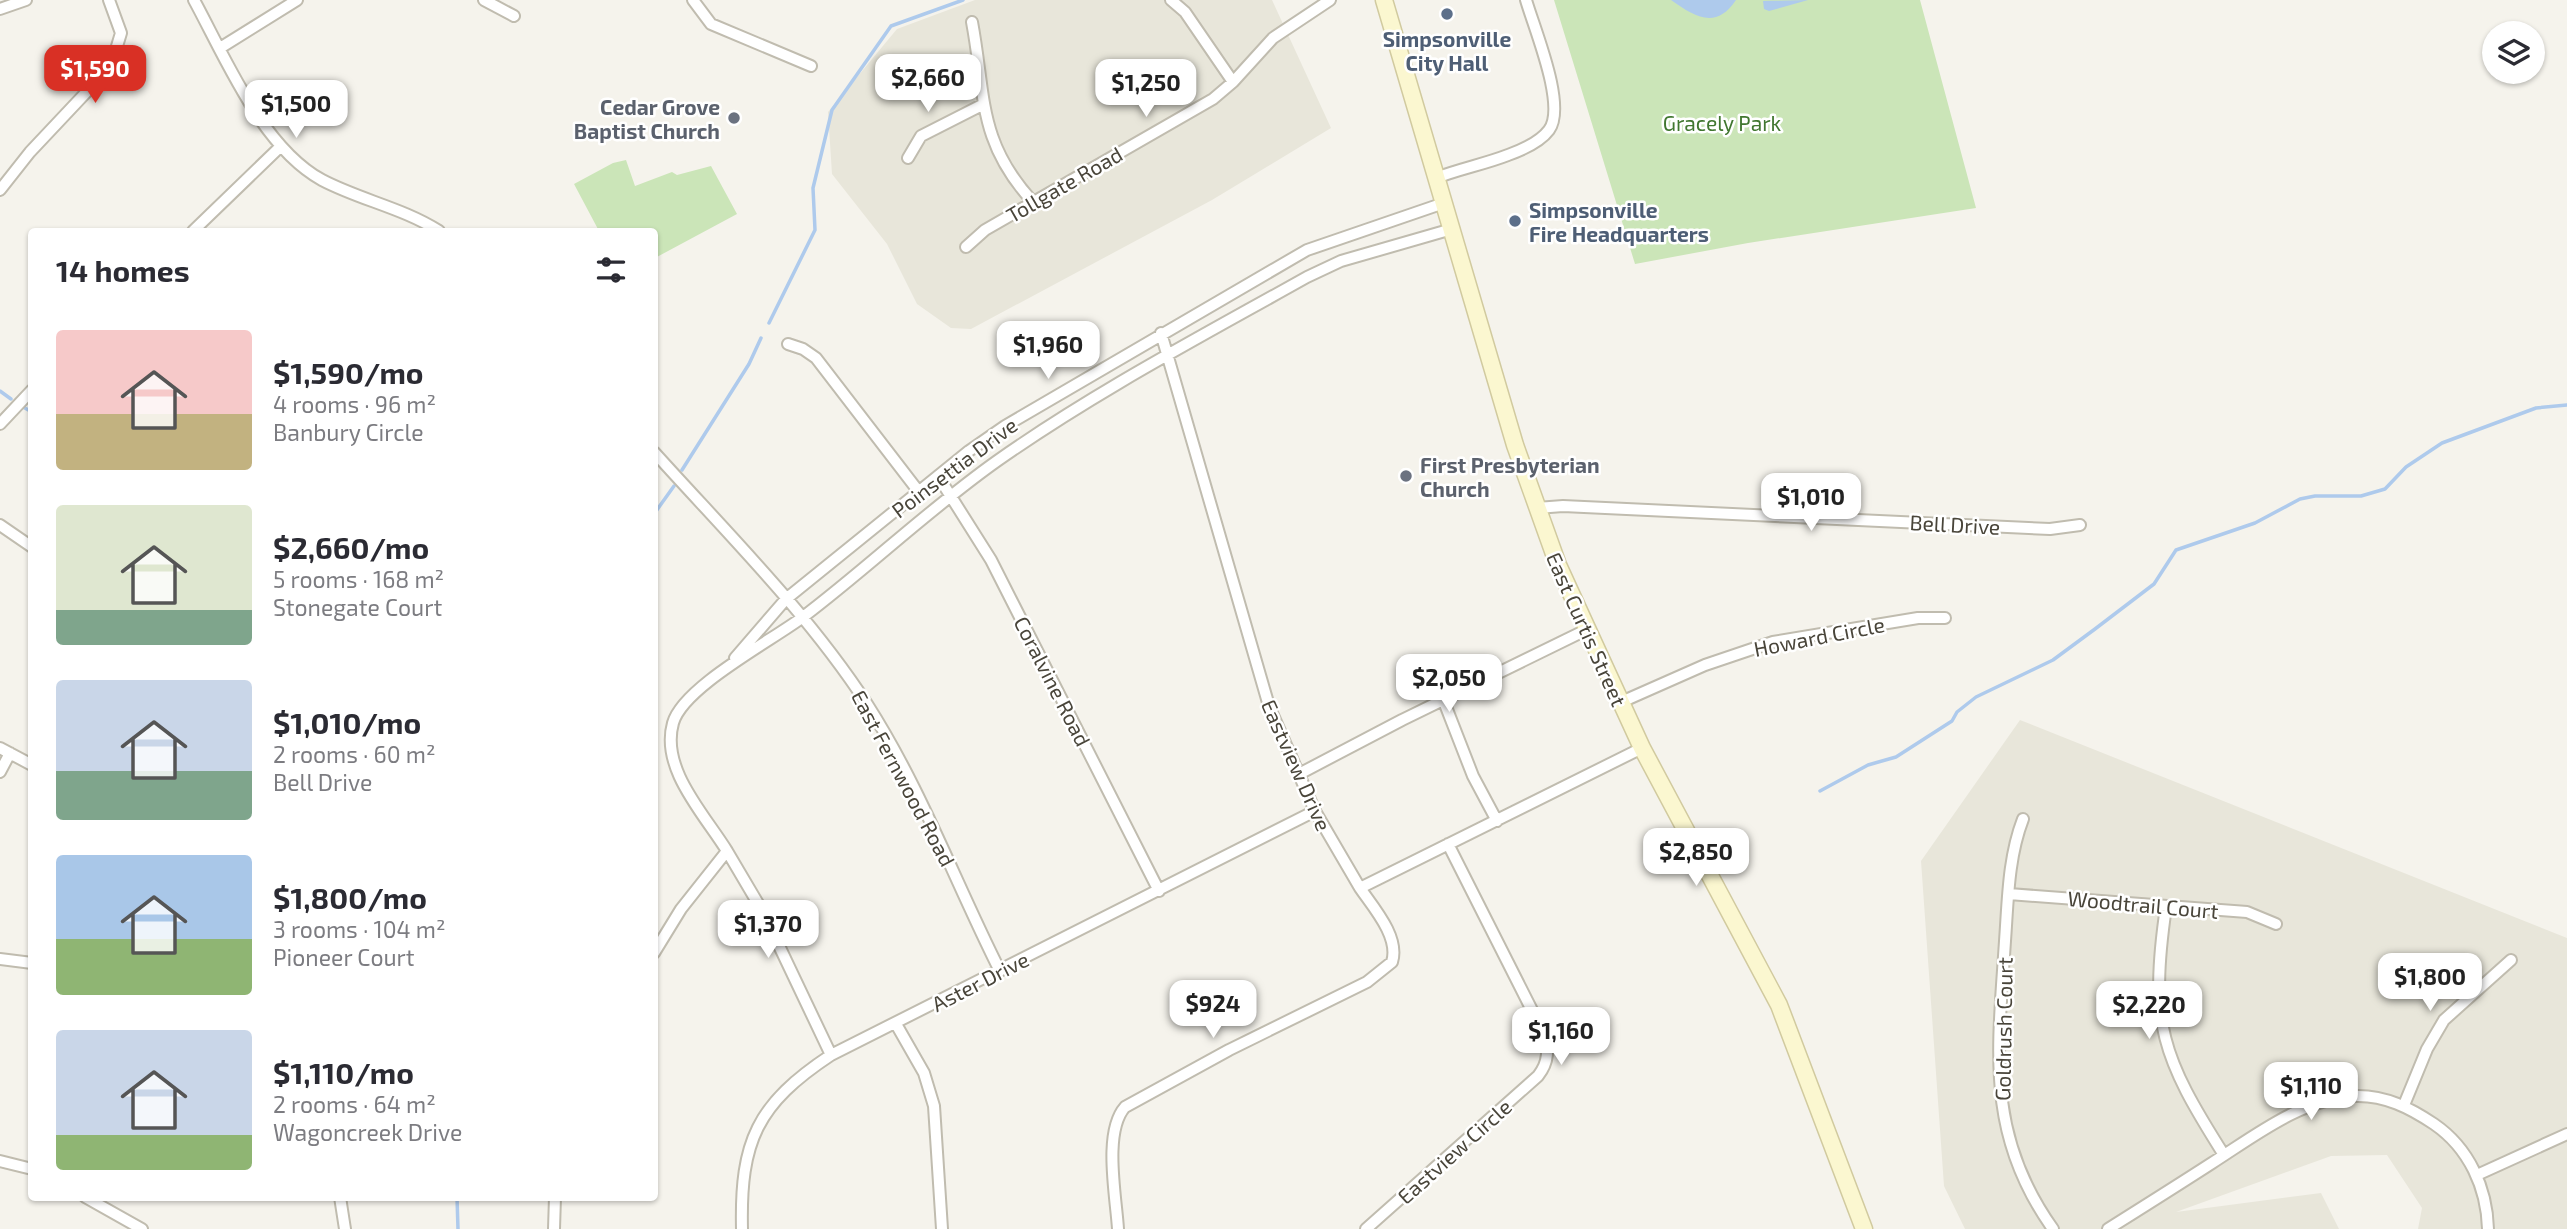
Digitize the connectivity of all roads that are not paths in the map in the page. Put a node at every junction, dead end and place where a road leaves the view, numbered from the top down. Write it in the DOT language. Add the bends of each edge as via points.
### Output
graph roads {
  1 [pos="26,0"];
  2 [pos="109,0"];
  3 [pos="194,0"];
  4 [pos="297,0"];
  5 [pos="484,0"];
  6 [pos="693,0"];
  7 [pos="1171,0"];
  8 [pos="1330,0"];
  9 [pos="1384,0"];
  10 [pos="1526,0"];
  11 [pos="0,9"];
  12 [pos="514,16"];
  13 [pos="972,22"];
  14 [pos="220,48"];
  15 [pos="811,66"];
  16 [pos="1233,82"];
  17 [pos="982,105"];
  18 [pos="280,147"];
  19 [pos="908,158"];
  20 [pos="1436,178"];
  21 [pos="0,190"];
  22 [pos="1033,202"];
  23 [pos="1444,203"];
  24 [pos="196,228"];
  25 [pos="434,228"];
  26 [pos="1452,229"];
  27 [pos="966,247"];
  28 [pos="1161,333"];
  29 [pos="788,344"];
  30 [pos="1167,356"];
  31 [pos="28,394"];
  32 [pos="0,424"];
  33 [pos="658,456"];
  34 [pos="938,476"];
  35 [pos="919,492"];
  36 [pos="952,496"];
  37 [pos="1537,508"];
  38 [pos="0,525"];
  39 [pos="2080,525"];
  40 [pos="28,544"];
  41 [pos="786,598"];
  42 [pos="803,617"];
  43 [pos="1945,618"];
  44 [pos="1586,630"];
  45 [pos="726,669"];
  46 [pos="1443,699"];
  47 [pos="1619,703"];
  48 [pos="1642,748"];
  49 [pos="5,751"];
  50 [pos="28,763"];
  51 [pos="0,772"];
  52 [pos="1299,774"];
  53 [pos="1315,811"];
  54 [pos="2023,820"];
  55 [pos="1497,821"];
  56 [pos="1448,844"];
  57 [pos="727,851"];
  58 [pos="1360,888"];
  59 [pos="1159,891"];
  60 [pos="2009,894"];
  61 [pos="2166,906"];
  62 [pos="2276,924"];
  63 [pos="658,946"];
  64 [pos="0,959"];
  65 [pos="2511,960"];
  66 [pos="28,962"];
  67 [pos="1000,971"];
  68 [pos="896,1024"];
  69 [pos="831,1055"];
  70 [pos="2404,1105"];
  71 [pos="2567,1134"];
  72 [pos="2224,1155"];
  73 [pos="0,1161"];
  74 [pos="28,1168"];
  75 [pos="2477,1175"];
  76 [pos="92,1201"];
  77 [pos="341,1201"];
  78 [pos="555,1201"];
  79 [pos="142,1229"];
  80 [pos="345,1229"];
  81 [pos="554,1229"];
  82 [pos="742,1229"];
  83 [pos="942,1229"];
  84 [pos="1118,1229"];
  85 [pos="1366,1229"];
  86 [pos="1864,1229"];
  87 [pos="2053,1229"];
  88 [pos="2109,1229"];
  89 [pos="2488,1229"];
  1 -- 11 [label="street"];
  2 -- 21 [label="street" via="121,33 111,66"];
  3 -- 14 [label="street"];
  4 -- 14 [label="street"];
  5 -- 12 [label="street"];
  6 -- 15 [label="street" via="711,24"];
  7 -- 16 [label="street" via="1185,12"];
  8 -- 16 [label="street, Tollgate Road" via="1273,37"];
  9 -- 20 [label="main road, East Curtis Street"];
  10 -- 20 [label="street" via="1553,92 1551,128 1539,140 1508,155"];
  13 -- 17 [label="street"];
  14 -- 18 [label="street"];
  16 -- 22 [label="street, Tollgate Road" via="1213,99"];
  17 -- 19 [label="street" via="928,132 911,147"];
  17 -- 22 [label="street" via="995,146 1014,181"];
  18 -- 24 [label="street"];
  18 -- 25 [label="street" via="299,166 323,180"];
  20 -- 23 [label="main road, East Curtis Street"];
  22 -- 27 [label="street, Tollgate Road" via="985,230"];
  23 -- 26 [label="main road, East Curtis Street"];
  23 -- 28 [label="street, Poinsettia Drive" via="1307,250"];
  26 -- 30 [label="street, Poinsettia Drive" via="1330,266"];
  26 -- 37 [label="main road, East Curtis Street"];
  28 -- 30 [label="street, Eastview Drive"];
  28 -- 34 [label="street, Poinsettia Drive" via="1005,426"];
  29 -- 35 [label="street" via="816,358"];
  30 -- 36 [label="street, Poinsettia Drive" via="1044,430"];
  30 -- 52 [label="street, Eastview Drive" via="1256,670"];
  31 -- 32 [label="street"];
  33 -- 41 [label="street, East Fernwood Road"];
  34 -- 35 [label="street, Poinsettia Drive"];
  34 -- 36 [label="street, Coralvine Road"];
  35 -- 41 [label="street, Poinsettia Drive"];
  36 -- 42 [label="street, Poinsettia Drive"];
  36 -- 59 [label="street, Coralvine Road" via="991,560"];
  37 -- 39 [label="street, Bell Drive" via="2050,529"];
  37 -- 44 [label="main road, East Curtis Street"];
  38 -- 40 [label="street"];
  41 -- 42 [label="street, East Fernwood Road"];
  41 -- 45 [label="street, Poinsettia Drive"];
  42 -- 45 [label="street, Poinsettia Drive"];
  42 -- 67 [label="street, East Fernwood Road" via="885,736 925,808"];
  43 -- 47 [label="street, Howard Circle" via="1918,618 1762,645"];
  44 -- 46 [label="street"];
  44 -- 47 [label="main road, East Curtis Street"];
  45 -- 57 [label="street, Poinsettia Drive" via="681,709 671,740 678,773"];
  46 -- 52 [label="street"];
  46 -- 55 [label="street" via="1473,776"];
  47 -- 48 [label="main road, East Curtis Street"];
  48 -- 55 [label="street"];
  48 -- 86 [label="main road, East Curtis Street" via="1779,1005"];
  49 -- 50 [label="street"];
  49 -- 51 [label="street"];
  52 -- 53 [label="street, Eastview Drive"];
  53 -- 58 [label="street, Eastview Drive"];
  53 -- 59 [label="street, Aster Drive"];
  54 -- 60 [label="street, Goldrush Court" via="2013,848"];
  55 -- 56 [label="street"];
  56 -- 58 [label="street"];
  56 -- 85 [label="street, Eastview Circle" via="1543,1032 1546,1061 1538,1076"];
  57 -- 63 [label="street"];
  57 -- 69 [label="street, Poinsettia Drive"];
  58 -- 84 [label="street" via="1394,948 1392,962 1367,982 1125,1107 1113,1133"];
  59 -- 67 [label="street, Aster Drive"];
  60 -- 61 [label="street, Woodtrail Court"];
  60 -- 87 [label="street, Goldrush Court" via="1999,1091 2011,1146"];
  61 -- 62 [label="street, Woodtrail Court" via="2255,914"];
  61 -- 72 [label="street" via="2157,985 2165,1041 2179,1081"];
  64 -- 66 [label="street"];
  65 -- 70 [label="street" via="2444,1020"];
  67 -- 68 [label="street, Aster Drive"];
  68 -- 69 [label="street, Aster Drive"];
  68 -- 83 [label="street" via="924,1073 934,1106"];
  69 -- 82 [label="street, Aster Drive" via="785,1089 757,1128 743,1171"];
  70 -- 72 [label="street" via="2364,1096 2323,1101 2286,1116"];
  70 -- 75 [label="street" via="2449,1137"];
  71 -- 75 [label="street"];
  72 -- 88 [label="street"];
  73 -- 74 [label="street"];
  75 -- 89 [label="street"];
  76 -- 79 [label="street"];
  77 -- 80 [label="street"];
  78 -- 81 [label="street"];
}
